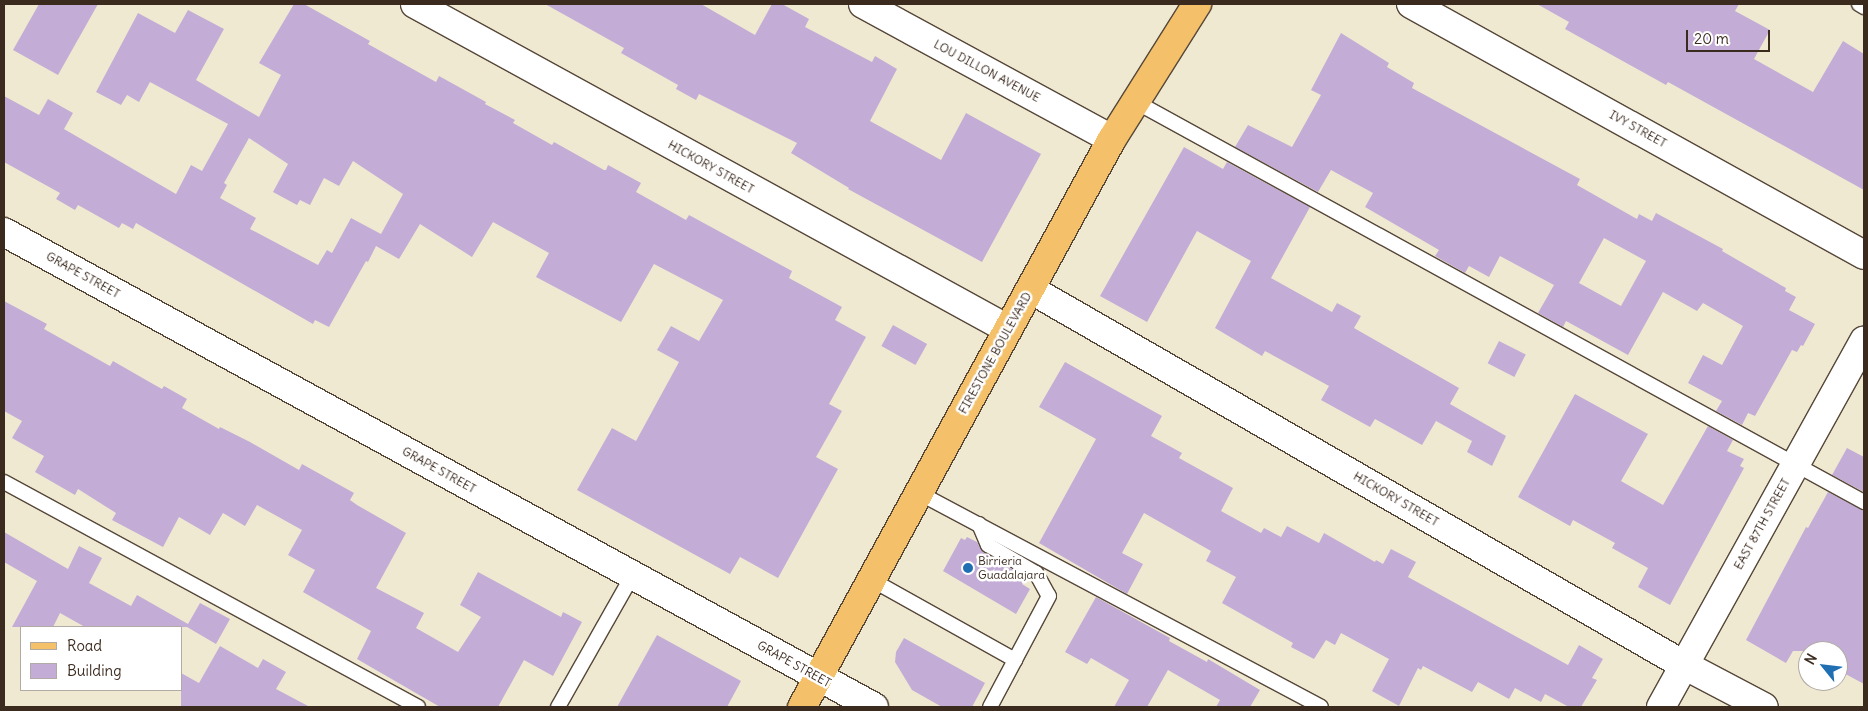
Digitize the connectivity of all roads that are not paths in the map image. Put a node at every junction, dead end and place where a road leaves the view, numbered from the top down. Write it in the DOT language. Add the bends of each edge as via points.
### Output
graph roads {
  1 [pos="415,4"];
  2 [pos="862,4"];
  3 [pos="1197,4"];
  4 [pos="1411,4"];
  5 [pos="1859,4"];
  6 [pos="1864,7"];
  7 [pos="1136,102"];
  8 [pos="1112,139"];
  9 [pos="4,232"];
  10 [pos="1864,254"];
  11 [pos="1030,289"];
  12 [pos="1008,329"];
  13 [pos="1864,342"];
  14 [pos="1796,464"];
  15 [pos="4,482"];
  16 [pos="919,492"];
  17 [pos="1864,502"];
  18 [pos="979,524"];
  19 [pos="632,576"];
  20 [pos="872,580"];
  21 [pos="1015,660"];
  22 [pos="1684,665"];
  23 [pos="819,678"];
  24 [pos="418,707"];
  25 [pos="558,707"];
  26 [pos="802,707"];
  27 [pos="874,707"];
  28 [pos="990,707"];
  29 [pos="1321,707"];
  30 [pos="1660,707"];
  31 [pos="1764,707"];
  1 -- 12 [label="street, HICKORY STREET"];
  2 -- 8 [label="street, LOU DILLON AVENUE"];
  3 -- 7 [label="main road, FIRESTONE BOULEVARD"];
  4 -- 10 [label="street, IVY STREET"];
  5 -- 6 [label="lane"];
  7 -- 8 [label="main road, FIRESTONE BOULEVARD"];
  7 -- 14 [label="lane"];
  8 -- 11 [label="main road, FIRESTONE BOULEVARD"];
  9 -- 19 [label="street, GRAPE STREET"];
  11 -- 12 [label="main road, FIRESTONE BOULEVARD"];
  11 -- 22 [label="street, HICKORY STREET"];
  12 -- 16 [label="main road, FIRESTONE BOULEVARD"];
  13 -- 14 [label="street, EAST 87TH STREET"];
  14 -- 17 [label="lane"];
  14 -- 22 [label="street, EAST 87TH STREET"];
  15 -- 24 [label="lane"];
  16 -- 18 [label="lane"];
  16 -- 20 [label="main road, FIRESTONE BOULEVARD"];
  18 -- 21 [label="lane" via="988,545 1036,573 1049,596"];
  18 -- 29 [label="lane"];
  19 -- 23 [label="street, GRAPE STREET"];
  19 -- 25 [label="lane"];
  20 -- 21 [label="lane"];
  20 -- 23 [label="main road, FIRESTONE BOULEVARD"];
  21 -- 28 [label="lane"];
  22 -- 30 [label="street, EAST 87TH STREET"];
  22 -- 31 [label="street, HICKORY STREET"];
  23 -- 26 [label="main road, FIRESTONE BOULEVARD"];
  23 -- 27 [label="street, GRAPE STREET"];
}
